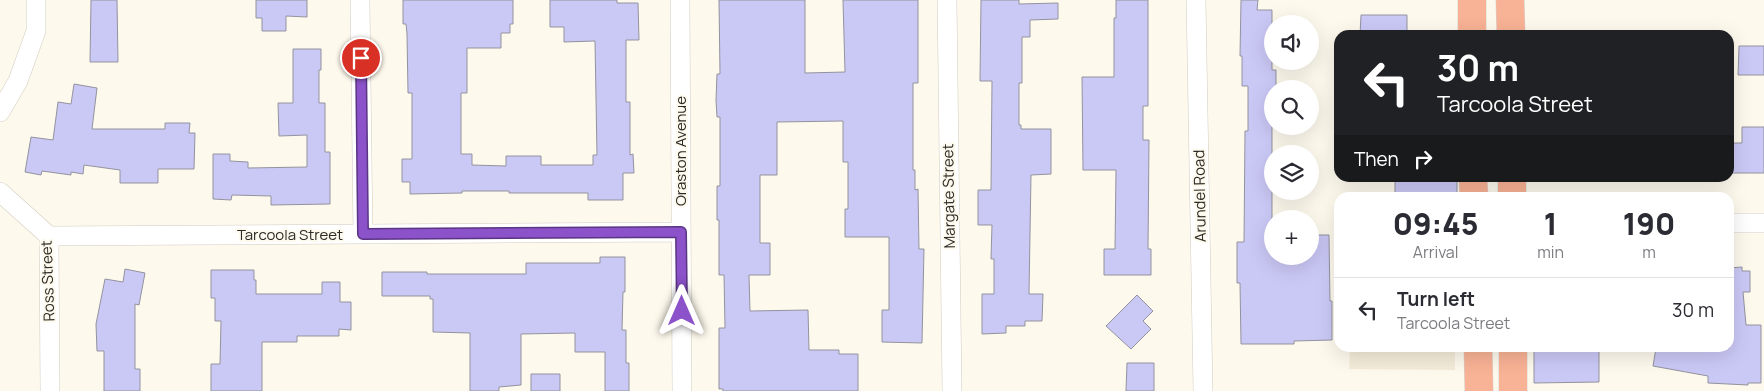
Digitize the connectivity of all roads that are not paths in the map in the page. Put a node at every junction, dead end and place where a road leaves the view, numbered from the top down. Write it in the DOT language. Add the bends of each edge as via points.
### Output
graph roads {
  1 [pos="36,0"];
  2 [pos="360,0"];
  3 [pos="680,0"];
  4 [pos="947,0"];
  5 [pos="1196,0"];
  6 [pos="1472,0"];
  7 [pos="1510,0"];
  8 [pos="1472,30"];
  9 [pos="1511,30"];
  10 [pos="0,112"];
  11 [pos="0,192"];
  12 [pos="1734,223"];
  13 [pos="1764,223"];
  14 [pos="681,232"];
  15 [pos="363,234"];
  16 [pos="49,236"];
  17 [pos="1478,352"];
  18 [pos="1513,352"];
  19 [pos="50,391"];
  20 [pos="682,391"];
  21 [pos="952,391"];
  22 [pos="1203,391"];
  23 [pos="1479,391"];
  24 [pos="1513,391"];
  1 -- 10 [label="street" via="36,31 18,81"];
  2 -- 15 [label="street"];
  3 -- 14 [label="street, Oraston Avenue"];
  4 -- 21 [label="street, Margate Street"];
  5 -- 22 [label="street, Arundel Road"];
  6 -- 8 [label="main road"];
  7 -- 9 [label="main road"];
  11 -- 16 [label="street, Ross Street"];
  12 -- 13 [label="street"];
  14 -- 15 [label="street, Tarcoola Street"];
  14 -- 20 [label="street, Oraston Avenue"];
  15 -- 16 [label="street, Tarcoola Street"];
  16 -- 19 [label="street, Ross Street"];
  17 -- 23 [label="main road"];
  18 -- 24 [label="main road"];
}
